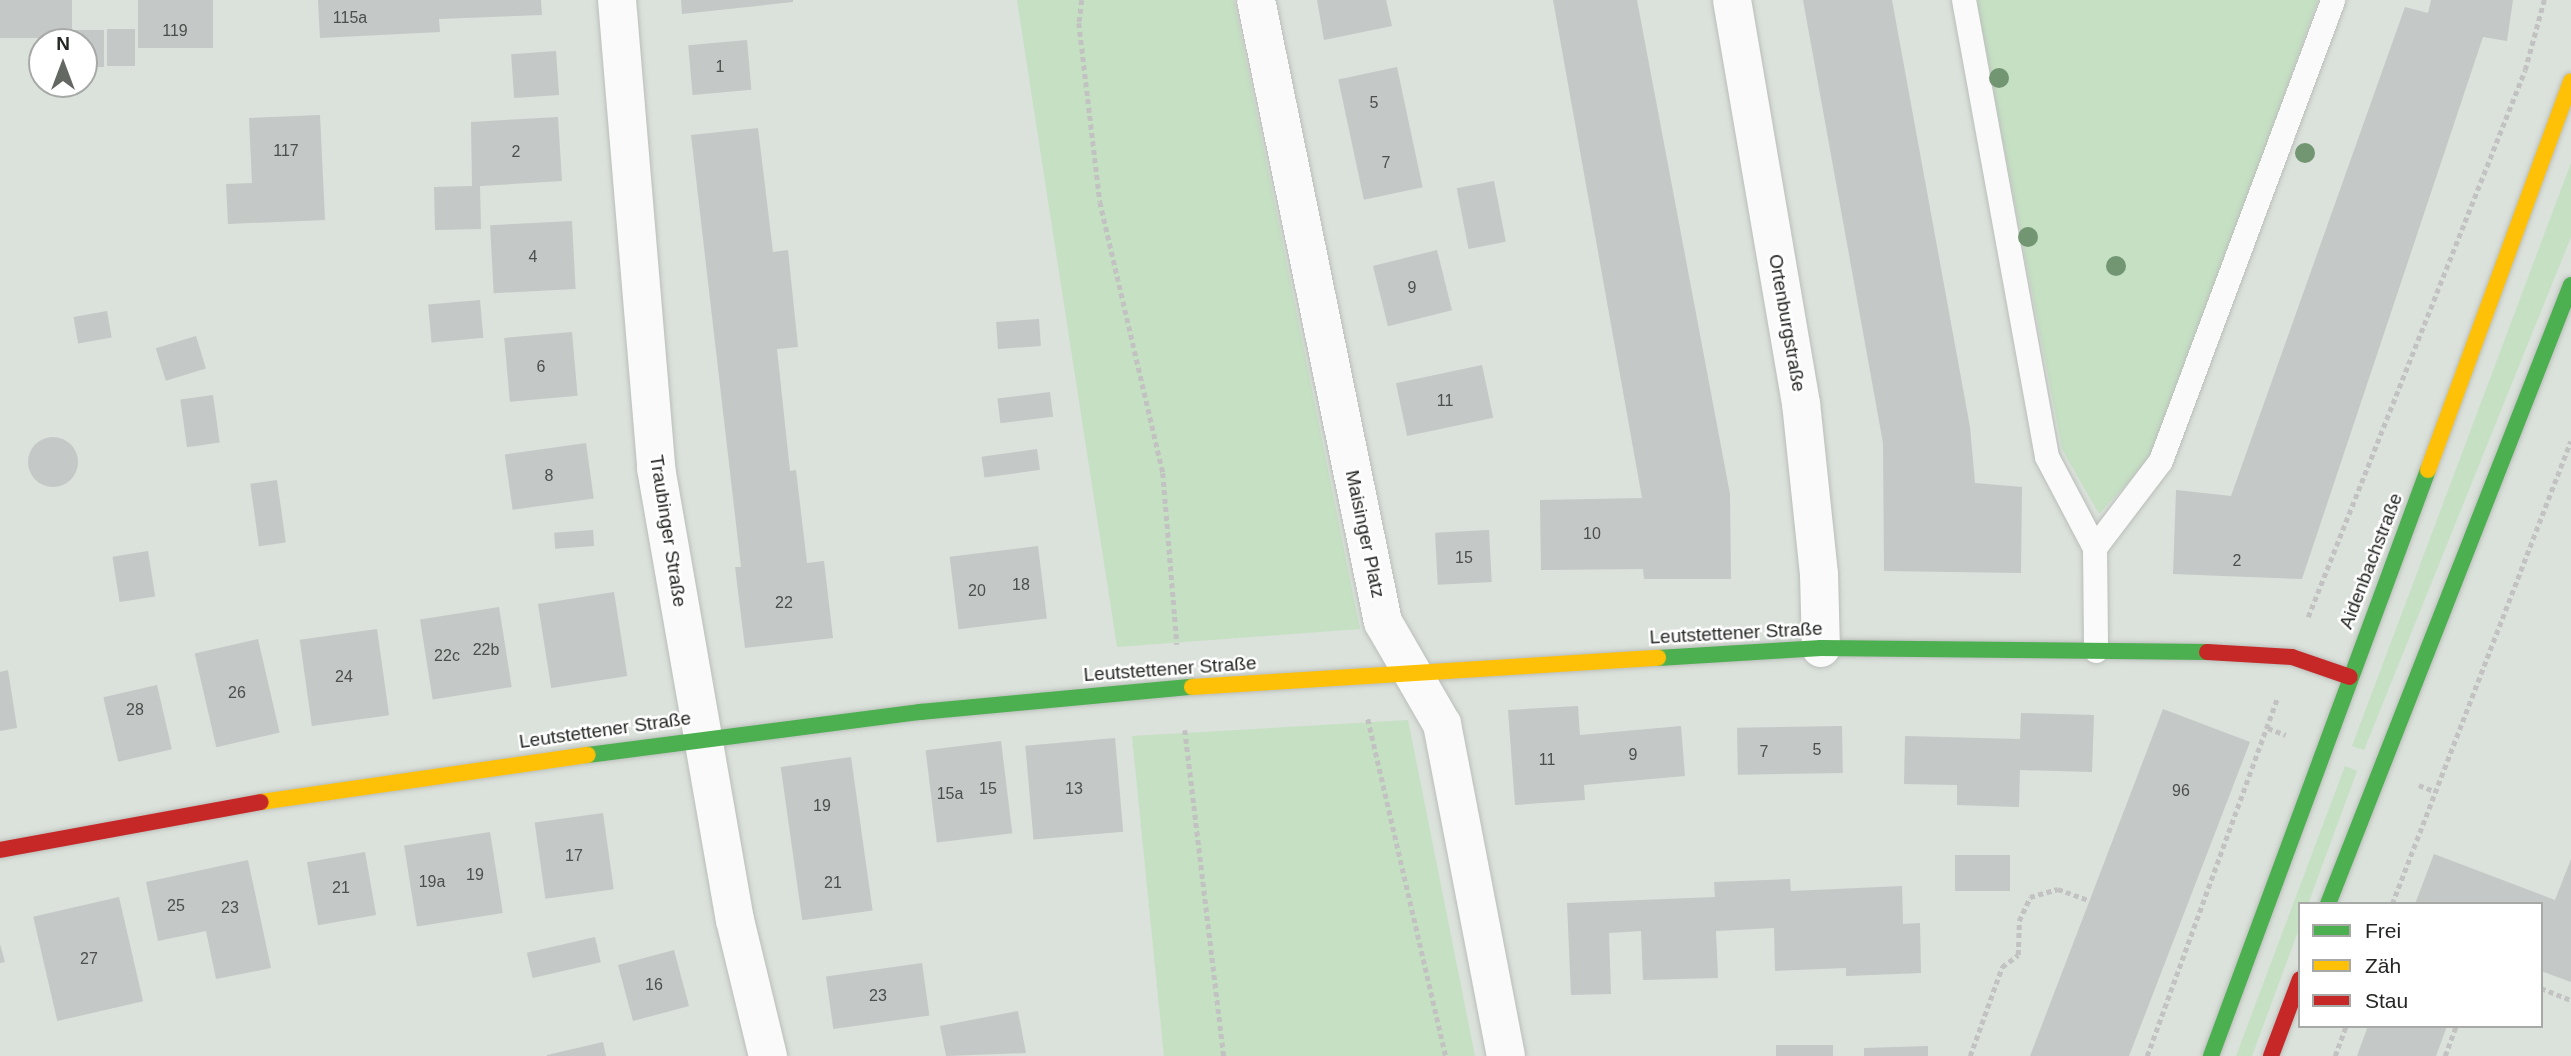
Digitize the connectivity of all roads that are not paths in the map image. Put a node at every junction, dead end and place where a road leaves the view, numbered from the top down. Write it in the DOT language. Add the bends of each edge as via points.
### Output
graph roads {
  1 [pos="617,0"];
  2 [pos="1256,0"];
  3 [pos="1732,0"];
  4 [pos="1964,0"];
  5 [pos="2333,0"];
  6 [pos="2571,82"];
  7 [pos="2571,285"];
  8 [pos="2095,548"];
  9 [pos="1821,648"];
  10 [pos="2096,651"];
  11 [pos="1413,674"];
  12 [pos="2350,677"];
  13 [pos="703,738"];
  14 [pos="0,849"];
  15 [pos="2329,902"];
  16 [pos="2298,984"];
  17 [pos="768,1056"];
  18 [pos="1506,1056"];
  19 [pos="2211,1056"];
  20 [pos="2271,1056"];
  1 -- 13 [label="street, Traubinger Straße" via="656,468"];
  2 -- 11 [label="street, Maisinger Platz" via="1383,622"];
  3 -- 9 [label="street, Ortenburgstraße" via="1801,403 1819,574"];
  4 -- 8 [label="lane" via="2047,457"];
  5 -- 8 [label="lane" via="2161,461"];
  6 -- 12 [label="street, Aidenbachstraße"];
  7 -- 15 [label="street"];
  8 -- 10 [label="lane"];
  9 -- 10 [label="street, Leutstettener Straße"];
  9 -- 11 [label="street, Leutstettener Straße"];
  10 -- 12 [label="street, Leutstettener Straße" via="2256,652 2292,657"];
  11 -- 13 [label="street, Leutstettener Straße" via="1180,688"];
  11 -- 18 [label="street, Maisinger Platz" via="1442,724"];
  12 -- 19 [label="street, Aidenbachstraße"];
  13 -- 14 [label="street, Leutstettener Straße" via="340,787"];
  13 -- 17 [label="street, Traubinger Straße" via="735,920"];
  16 -- 20 [label="street"];
}
